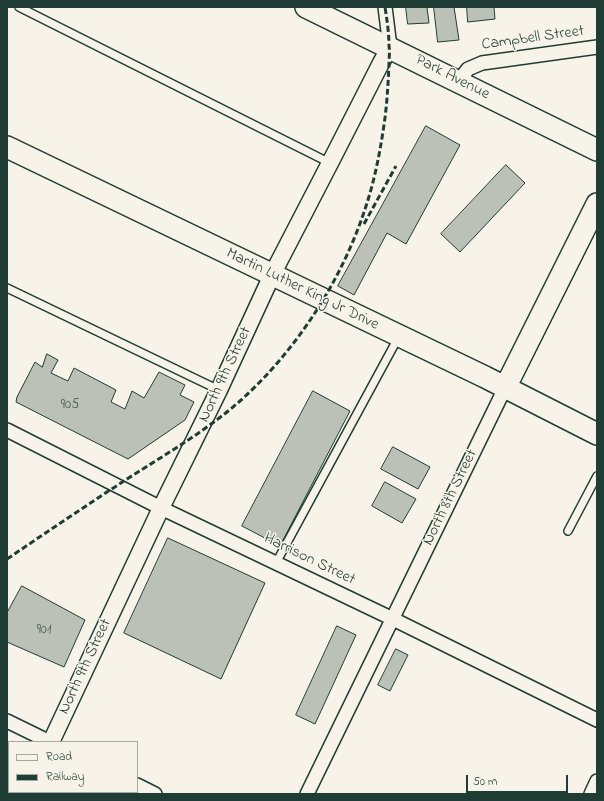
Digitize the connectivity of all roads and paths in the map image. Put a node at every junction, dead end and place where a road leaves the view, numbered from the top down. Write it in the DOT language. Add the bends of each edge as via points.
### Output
graph roads {
  1 [pos="19,7"];
  2 [pos="306,7"];
  3 [pos="385,7"];
  4 [pos="390,47"];
  5 [pos="597,47"];
  6 [pos="458,82"];
  7 [pos="7,147"];
  8 [pos="597,150"];
  9 [pos="330,164"];
  10 [pos="597,204"];
  11 [pos="272,275"];
  12 [pos="7,288"];
  13 [pos="399,336"];
  14 [pos="505,388"];
  15 [pos="219,390"];
  16 [pos="7,430"];
  17 [pos="597,434"];
  18 [pos="597,476"];
  19 [pos="161,508"];
  20 [pos="568,531"];
  21 [pos="276,563"];
  22 [pos="393,619"];
  23 [pos="597,720"];
  24 [pos="7,721"];
  25 [pos="48,741"];
  26 [pos="50,741"];
  27 [pos="597,781"];
  28 [pos="138,786"];
  29 [pos="155,794"];
  30 [pos="307,794"];
  31 [pos="591,794"];
  1 -- 9 [label="lane"];
  2 -- 4 [label="main road, Park Avenue"];
  3 -- 4 [label="street"];
  4 -- 6 [label="main road, Park Avenue"];
  4 -- 9 [label="street, North 9th Street"];
  5 -- 6 [label="street, Campbell Street" via="482,62 468,69"];
  6 -- 8 [label="main road, Park Avenue"];
  7 -- 11 [label="main road, Martin Luther King Jr Drive"];
  9 -- 11 [label="street, North 9th Street"];
  10 -- 14 [label="main road, North 8th Street"];
  11 -- 13 [label="main road, Martin Luther King Jr Drive"];
  11 -- 15 [label="street, North 9th Street"];
  12 -- 15 [label="lane"];
  13 -- 14 [label="main road, Martin Luther King Jr Drive"];
  13 -- 21 [label="lane"];
  14 -- 17 [label="main road, Martin Luther King Jr Drive"];
  14 -- 22 [label="street, North 8th Street"];
  15 -- 19 [label="street, North 9th Street"];
  16 -- 19 [label="street, Harrison Street"];
  18 -- 20 [label="lane"];
  19 -- 21 [label="street, Harrison Street"];
  19 -- 26 [label="street, North 9th Street"];
  21 -- 22 [label="street, Harrison Street"];
  22 -- 23 [label="street, Harrison Street"];
  22 -- 30 [label="street, North 8th Street"];
  24 -- 25 [label="street"];
  27 -- 31 [label="street"];
  28 -- 29 [label="street"];
}
